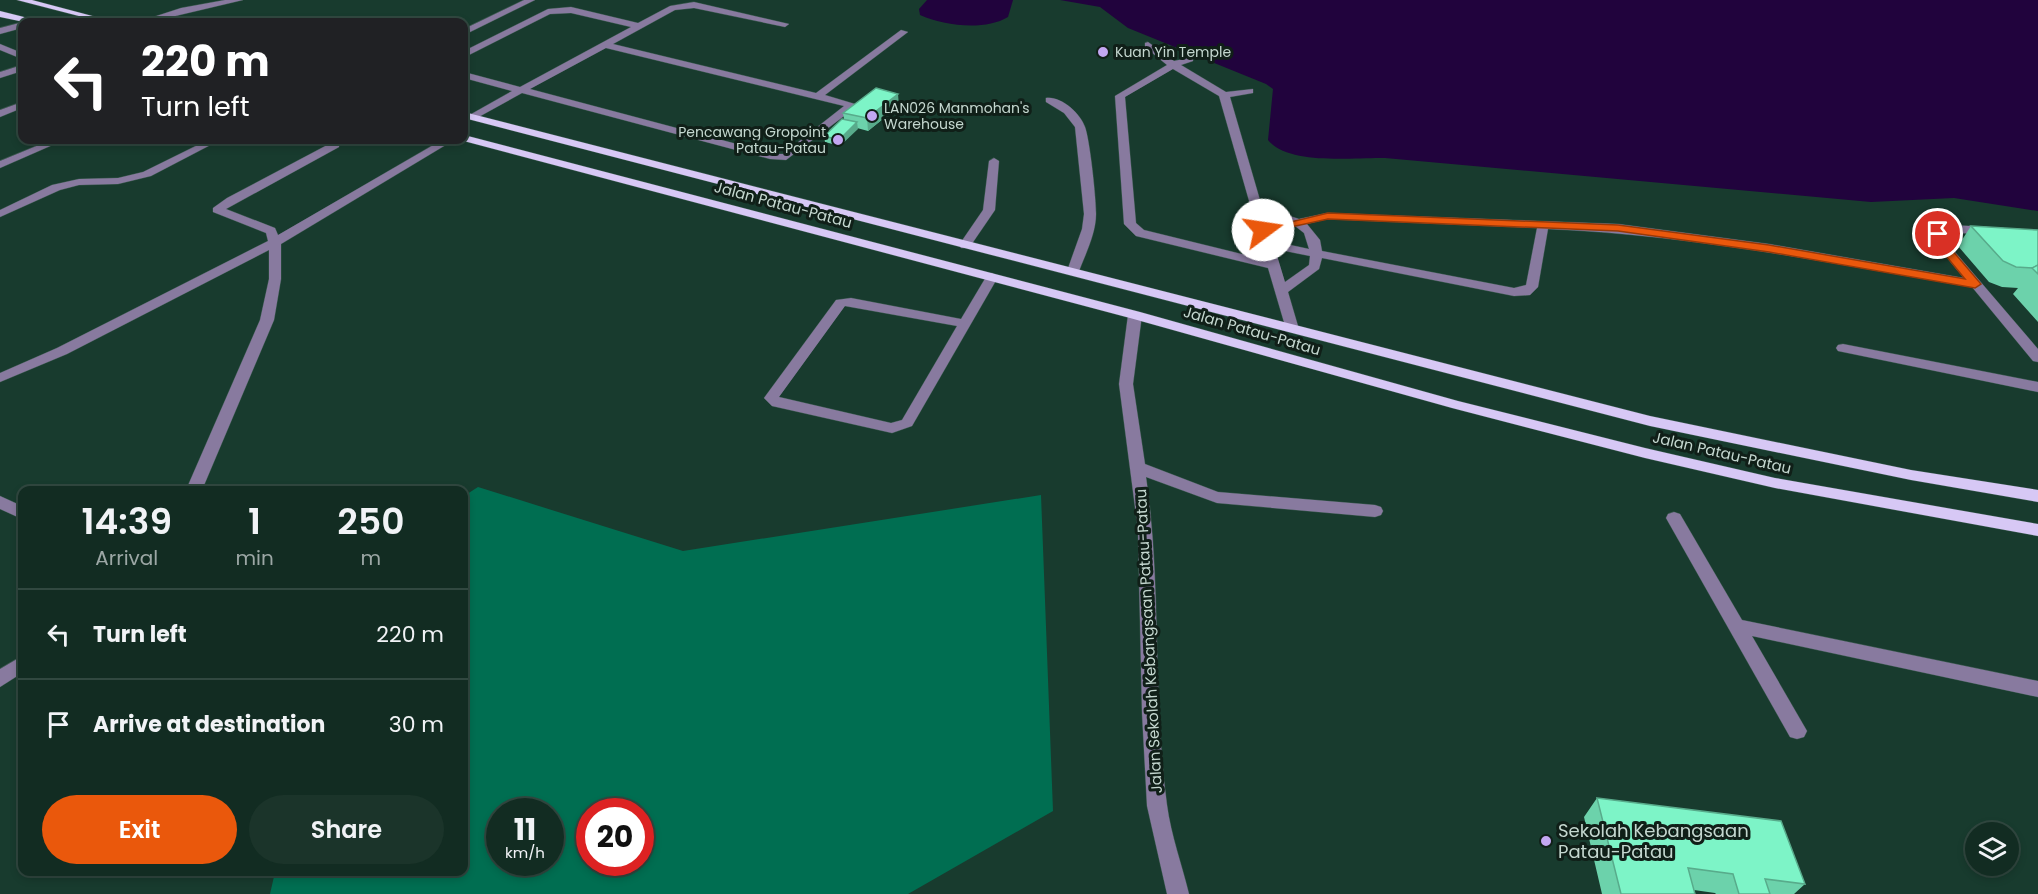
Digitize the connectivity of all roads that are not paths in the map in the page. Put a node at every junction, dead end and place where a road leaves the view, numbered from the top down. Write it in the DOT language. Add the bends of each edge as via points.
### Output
graph roads {
  1 [pos="21,0"];
  2 [pos="239,0"];
  3 [pos="531,0"];
  4 [pos="0,14"];
  5 [pos="18,18"];
  6 [pos="95,18"];
  7 [pos="156,18"];
  8 [pos="785,24"];
  9 [pos="18,26"];
  10 [pos="639,26"];
  11 [pos="468,30"];
  12 [pos="0,31"];
  13 [pos="904,32"];
  14 [pos="606,45"];
  15 [pos="1148,45"];
  16 [pos="0,47"];
  17 [pos="468,52"];
  18 [pos="18,56"];
  19 [pos="18,59"];
  20 [pos="1190,59"];
  21 [pos="0,65"];
  22 [pos="1173,65"];
  23 [pos="18,69"];
  24 [pos="0,75"];
  25 [pos="468,76"];
  26 [pos="521,90"];
  27 [pos="1250,91"];
  28 [pos="819,95"];
  29 [pos="1224,95"];
  30 [pos="1050,100"];
  31 [pos="18,107"];
  32 [pos="0,114"];
  33 [pos="468,116"];
  34 [pos="468,116"];
  35 [pos="468,139"];
  36 [pos="50,144"];
  37 [pos="207,144"];
  38 [pos="442,144"];
  39 [pos="335,146"];
  40 [pos="994,162"];
  41 [pos="0,165"];
  42 [pos="1257,209"];
  43 [pos="0,214"];
  44 [pos="1300,221"];
  45 [pos="1543,225"];
  46 [pos="1263,230"];
  47 [pos="2004,232"];
  48 [pos="275,242"];
  49 [pos="1267,244"];
  50 [pos="965,245"];
  51 [pos="1317,254"];
  52 [pos="1274,266"];
  53 [pos="1073,271"];
  54 [pos="992,277"];
  55 [pos="1975,284"];
  56 [pos="1281,291"];
  57 [pos="1135,315"];
  58 [pos="965,324"];
  59 [pos="1291,326"];
  60 [pos="1843,348"];
  61 [pos="2038,358"];
  62 [pos="0,378"];
  63 [pos="2038,387"];
  64 [pos="1139,468"];
  65 [pos="196,486"];
  66 [pos="2038,496"];
  67 [pos="0,502"];
  68 [pos="18,511"];
  69 [pos="1375,511"];
  70 [pos="1674,518"];
  71 [pos="2038,530"];
  72 [pos="1736,626"];
  73 [pos="18,666"];
  74 [pos="0,679"];
  75 [pos="2038,689"];
  76 [pos="1797,731"];
  77 [pos="1178,894"];
  1 -- 6 [label="main road"];
  2 -- 7 [label="street"];
  3 -- 11 [label="street"];
  4 -- 5 [label="main road"];
  8 -- 10 [label="street" via="683,5"];
  9 -- 12 [label="street"];
  10 -- 14 [label="street"];
  10 -- 17 [label="street" via="571,10 548,12"];
  13 -- 28 [label="street"];
  14 -- 26 [label="street"];
  14 -- 28 [label="street"];
  15 -- 22 [label="street"];
  16 -- 18 [label="street"];
  19 -- 21 [label="street"];
  20 -- 22 [label="street"];
  22 -- 29 [label="street"];
  22 -- 52 [label="street" via="1120,96 1130,224 1140,233"];
  23 -- 24 [label="street"];
  25 -- 26 [label="street"];
  26 -- 28 [label="street" via="774,157 786,157 850,104"];
  26 -- 33 [label="street"];
  27 -- 29 [label="street"];
  29 -- 42 [label="street"];
  30 -- 53 [label="street" via="1066,108 1080,127 1090,214"];
  31 -- 32 [label="street"];
  34 -- 50 [label="main road, Jalan Patau-Patau"];
  35 -- 54 [label="main road, Jalan Patau-Patau"];
  36 -- 41 [label="street"];
  37 -- 43 [label="street" via="147,174 56,187"];
  38 -- 48 [label="street"];
  39 -- 48 [label="street" via="217,210 271,231"];
  40 -- 50 [label="street" via="990,210"];
  42 -- 44 [label="street"];
  42 -- 46 [label="street"];
  44 -- 45 [label="street" via="1328,216"];
  44 -- 46 [label="street"];
  44 -- 51 [label="street"];
  45 -- 51 [label="street" via="1532,287 1525,292"];
  45 -- 55 [label="street" via="1618,228 1692,237"];
  46 -- 49 [label="street"];
  47 -- 55 [label="street" via="1959,229 1938,234 1940,243"];
  48 -- 62 [label="street" via="62,351"];
  48 -- 65 [label="street" via="275,279 267,320"];
  49 -- 51 [label="street"];
  49 -- 52 [label="street"];
  50 -- 53 [label="main road, Jalan Patau-Patau"];
  51 -- 56 [label="street" via="1315,266"];
  52 -- 56 [label="street"];
  53 -- 59 [label="main road, Jalan Patau-Patau"];
  54 -- 57 [label="main road, Jalan Patau-Patau"];
  54 -- 58 [label="street"];
  55 -- 61 [label="street"];
  56 -- 59 [label="street"];
  57 -- 64 [label="street, Jalan Sekolah Kebangsaan Patau-Patau" via="1126,384"];
  57 -- 71 [label="main road, Jalan Patau-Patau" via="1645,453 1774,483"];
  58 -- 58 [label="street" via="907,423 898,428 777,403 771,398 841,303"];
  59 -- 66 [label="main road, Jalan Patau-Patau" via="1662,423 1911,475"];
  60 -- 63 [label="street"];
  64 -- 69 [label="street" via="1217,497"];
  64 -- 77 [label="street, Jalan Sekolah Kebangsaan Patau-Patau" via="1146,530 1157,806"];
  67 -- 68 [label="street"];
  70 -- 72 [label="street"];
  72 -- 75 [label="street"];
  72 -- 76 [label="street"];
  73 -- 74 [label="street"];
}
